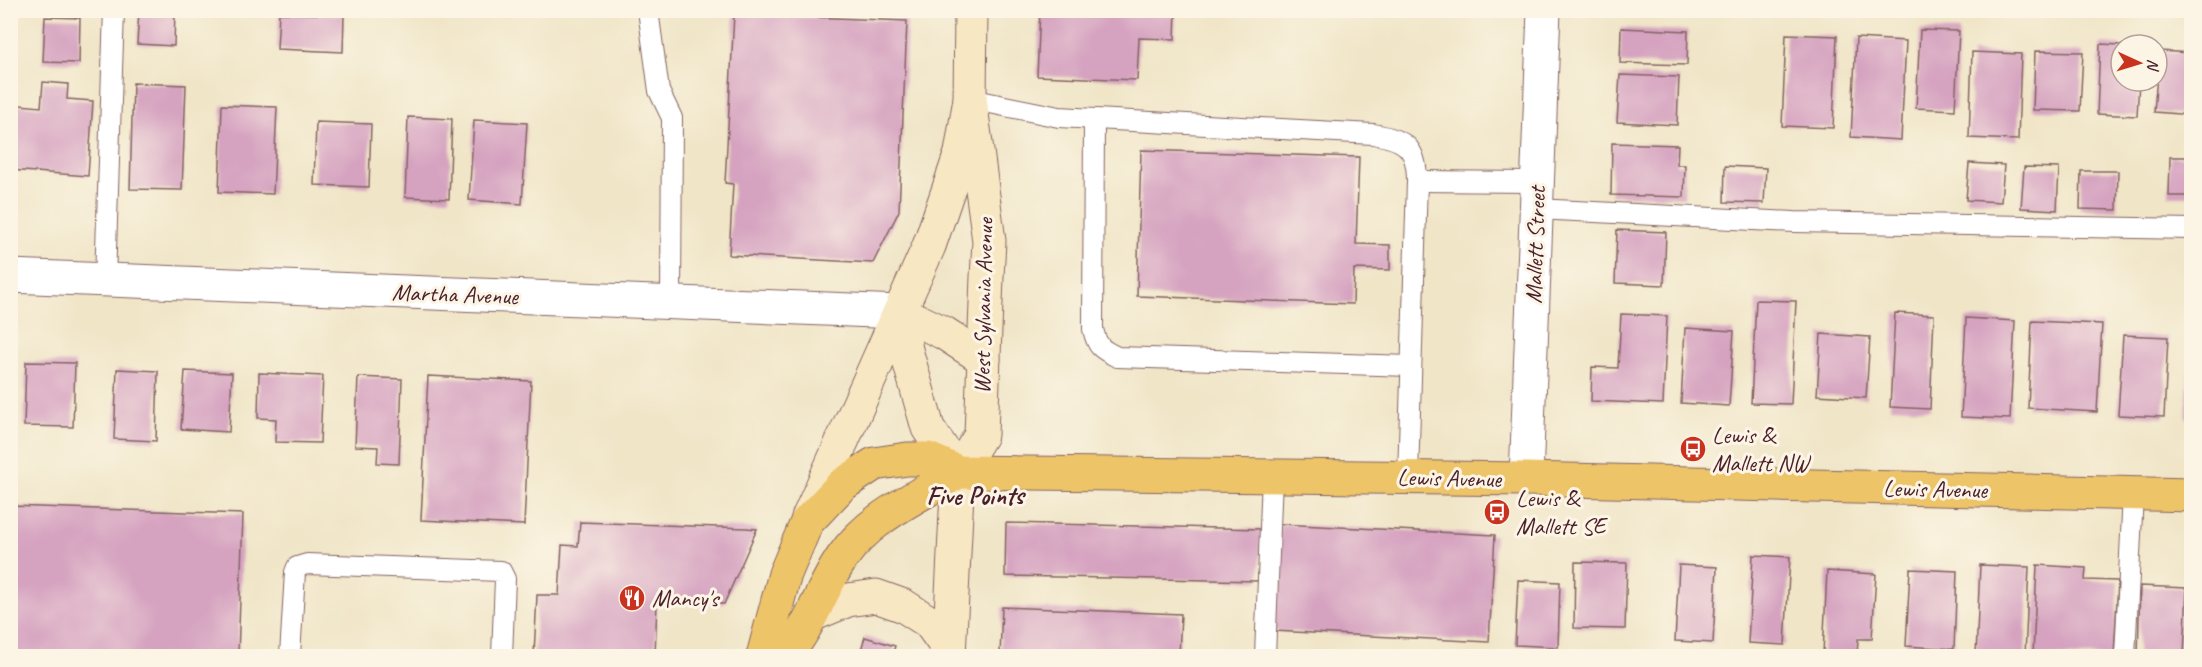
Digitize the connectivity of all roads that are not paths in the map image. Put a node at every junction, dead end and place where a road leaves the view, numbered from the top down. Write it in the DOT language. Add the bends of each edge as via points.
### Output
graph roads {
  1 [pos="114,10"];
  2 [pos="648,10"];
  3 [pos="971,10"];
  4 [pos="1544,10"];
  5 [pos="970,99"];
  6 [pos="1094,119"];
  7 [pos="1417,181"];
  8 [pos="1537,196"];
  9 [pos="2192,229"];
  10 [pos="10,276"];
  11 [pos="105,280"];
  12 [pos="670,303"];
  13 [pos="900,312"];
  14 [pos="984,359"];
  15 [pos="1411,366"];
  16 [pos="958,472"];
  17 [pos="1272,476"];
  18 [pos="1408,477"];
  19 [pos="1526,479"];
  20 [pos="2133,494"];
  21 [pos="2192,495"];
  22 [pos="807,522"];
  23 [pos="814,614"];
  24 [pos="949,653"];
  25 [pos="290,657"];
  26 [pos="502,657"];
  27 [pos="763,657"];
  28 [pos="784,657"];
  29 [pos="1265,657"];
  30 [pos="2125,657"];
  1 -- 11 [label="lane"];
  2 -- 12 [label="lane" via="659,91 672,118"];
  3 -- 5 [label="main road, West Sylvania Avenue"];
  4 -- 8 [label="street, Mallett Street"];
  5 -- 6 [label="lane" via="1059,117"];
  5 -- 13 [label="main road, West Sylvania Avenue" via="961,153 929,246"];
  5 -- 14 [label="main road, West Sylvania Avenue" via="988,241"];
  6 -- 7 [label="lane" via="1395,137 1409,148 1417,164"];
  6 -- 15 [label="lane" via="1096,344 1117,357"];
  7 -- 8 [label="lane"];
  7 -- 15 [label="lane"];
  8 -- 9 [label="lane" via="1794,222"];
  8 -- 19 [label="street, Mallett Street"];
  10 -- 11 [label="street, Martha Avenue"];
  11 -- 12 [label="street, Martha Avenue"];
  12 -- 13 [label="street, Martha Avenue"];
  13 -- 14 [label="main road" via="944,333"];
  13 -- 16 [label="main road" via="906,350 928,428"];
  13 -- 22 [label="main road, West Sylvania Avenue"];
  14 -- 16 [label="main road, West Sylvania Avenue" via="981,435"];
  15 -- 18 [label="lane"];
  16 -- 17 [label="main road, Lewis Avenue"];
  16 -- 22 [label="main road" via="928,459 874,464 842,484"];
  16 -- 23 [label="main road" via="873,524 842,558"];
  16 -- 24 [label="main road, West Sylvania Avenue"];
  17 -- 18 [label="main road, Lewis Avenue"];
  17 -- 29 [label="lane"];
  18 -- 19 [label="main road, Lewis Avenue"];
  19 -- 20 [label="main road, Lewis Avenue"];
  20 -- 21 [label="main road, Lewis Avenue"];
  20 -- 30 [label="lane"];
  22 -- 27 [label="main road" via="784,574"];
  23 -- 24 [label="main road" via="848,600 876,596 904,606 930,622"];
  23 -- 28 [label="main road"];
  25 -- 26 [label="lane" via="295,572 297,567 307,564 501,571 505,579"];
}
